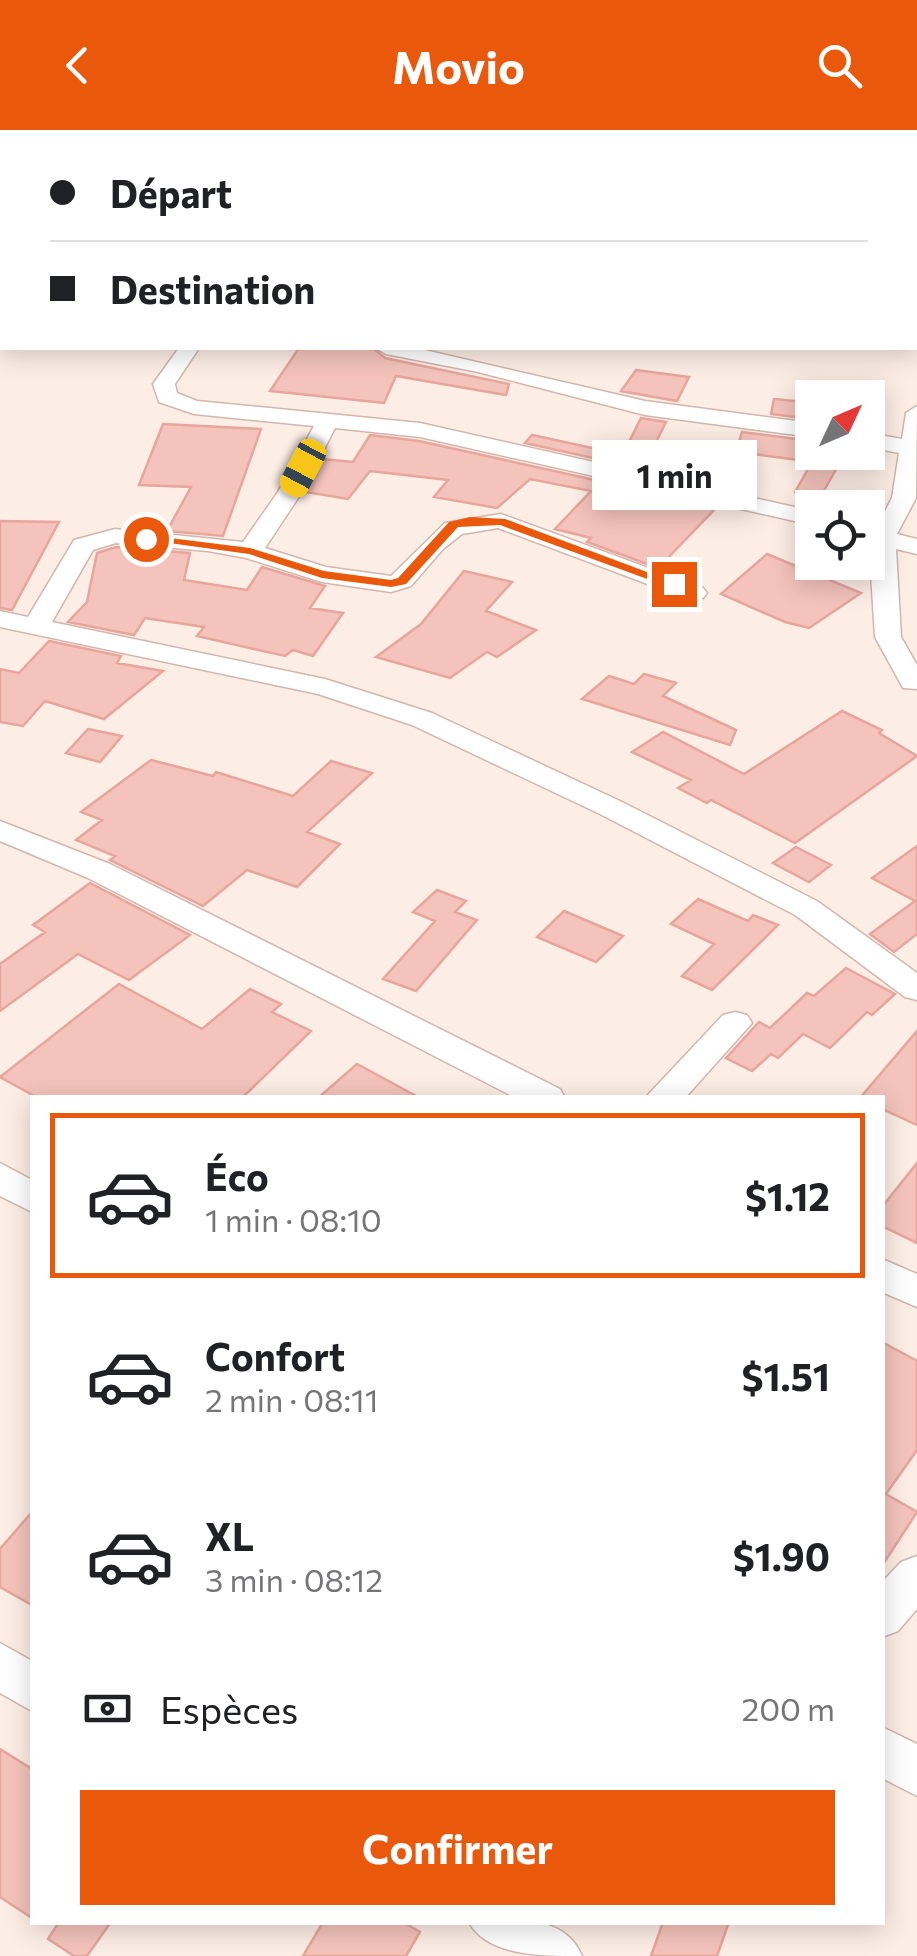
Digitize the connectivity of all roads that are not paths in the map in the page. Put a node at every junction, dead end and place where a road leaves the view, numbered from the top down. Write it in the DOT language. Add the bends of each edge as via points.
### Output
graph roads {
  1 [pos="188,350"];
  2 [pos="396,350"];
  3 [pos="917,413"];
  4 [pos="328,420"];
  5 [pos="795,428"];
  6 [pos="885,443"];
  7 [pos="914,449"];
  8 [pos="795,514"];
  9 [pos="885,522"];
  10 [pos="885,538"];
  11 [pos="917,547"];
  12 [pos="250,551"];
  13 [pos="881,580"];
  14 [pos="694,593"];
  15 [pos="0,619"];
  16 [pos="37,625"];
  17 [pos="913,682"];
  18 [pos="0,830"];
  19 [pos="917,988"];
  20 [pos="735,1023"];
  21 [pos="541,1095"];
  22 [pos="665,1095"];
  23 [pos="0,1177"];
  24 [pos="30,1197"];
  25 [pos="885,1276"];
  26 [pos="917,1292"];
  27 [pos="917,1576"];
  28 [pos="885,1613"];
  29 [pos="0,1665"];
  30 [pos="30,1688"];
  31 [pos="885,1752"];
  32 [pos="917,1772"];
  33 [pos="501,1925"];
  34 [pos="555,1956"];
  1 -- 4 [label="street" via="164,384 167,397 194,407"];
  2 -- 5 [label="street" via="644,408"];
  3 -- 7 [label="street"];
  4 -- 8 [label="street" via="471,440"];
  4 -- 12 [label="street"];
  6 -- 7 [label="street"];
  7 -- 9 [label="street" via="904,498"];
  10 -- 11 [label="street"];
  12 -- 14 [label="street" via="322,574 391,584 402,581 454,525 501,522"];
  12 -- 16 [label="street" via="115,536 88,542"];
  13 -- 17 [label="street" via="888,638"];
  15 -- 16 [label="street"];
  16 -- 19 [label="street" via="325,687 422,719 806,908"];
  18 -- 21 [label="street" via="99,871"];
  20 -- 22 [label="street"];
  23 -- 24 [label="street"];
  25 -- 26 [label="street"];
  27 -- 28 [label="street"];
  29 -- 30 [label="street"];
  31 -- 32 [label="street"];
  33 -- 34 [label="street"];
}
